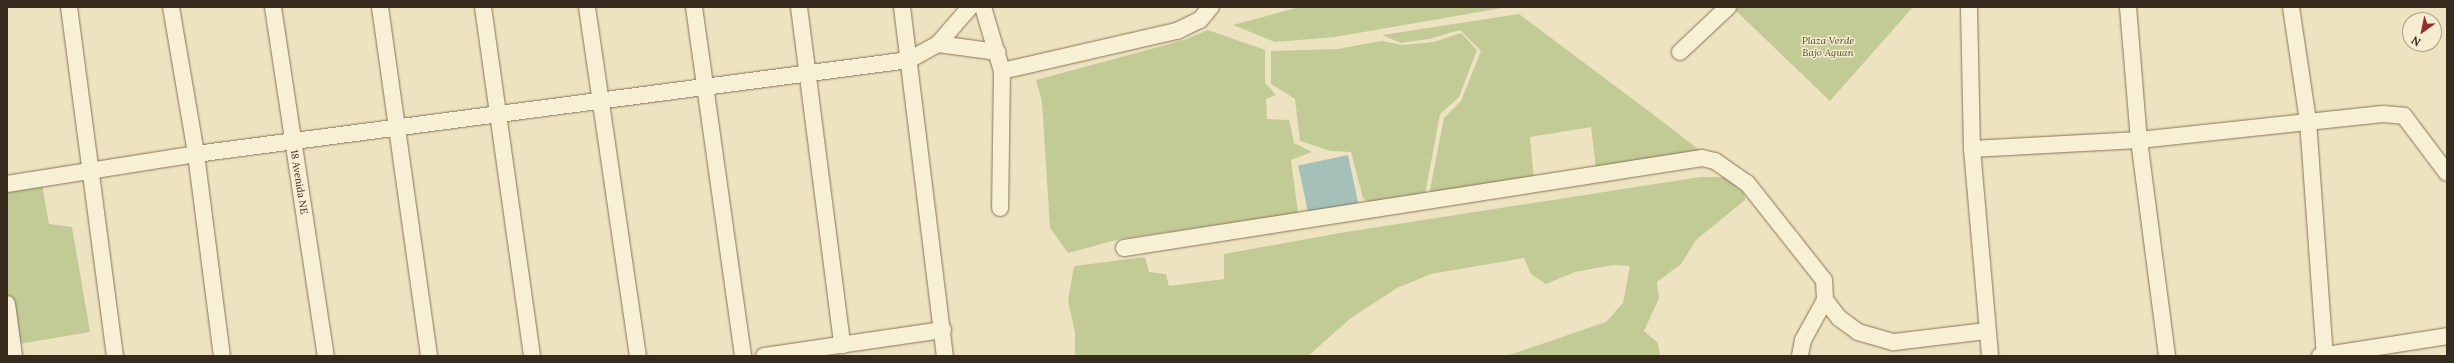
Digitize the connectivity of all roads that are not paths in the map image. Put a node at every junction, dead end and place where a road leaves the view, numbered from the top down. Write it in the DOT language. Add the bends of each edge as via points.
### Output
graph roads {
  1 [pos="69,7"];
  2 [pos="171,7"];
  3 [pos="273,7"];
  4 [pos="380,7"];
  5 [pos="483,7"];
  6 [pos="587,7"];
  7 [pos="694,7"];
  8 [pos="799,7"];
  9 [pos="902,7"];
  10 [pos="970,7"];
  11 [pos="983,7"];
  12 [pos="1212,7"];
  13 [pos="1728,7"];
  14 [pos="1968,7"];
  15 [pos="2128,7"];
  16 [pos="2291,7"];
  17 [pos="938,44"];
  18 [pos="997,52"];
  19 [pos="1680,52"];
  20 [pos="909,60"];
  21 [pos="1002,71"];
  22 [pos="808,73"];
  23 [pos="705,86"];
  24 [pos="601,100"];
  25 [pos="498,114"];
  26 [pos="2308,121"];
  27 [pos="396,127"];
  28 [pos="2139,140"];
  29 [pos="293,141"];
  30 [pos="1972,149"];
  31 [pos="196,154"];
  32 [pos="90,170"];
  33 [pos="2447,173"];
  34 [pos="7,184"];
  35 [pos="1000,208"];
  36 [pos="1124,248"];
  37 [pos="1825,300"];
  38 [pos="7,304"];
  39 [pos="943,330"];
  40 [pos="1986,331"];
  41 [pos="2447,336"];
  42 [pos="842,345"];
  43 [pos="2396,351"];
  44 [pos="14,356"];
  45 [pos="115,356"];
  46 [pos="222,356"];
  47 [pos="326,356"];
  48 [pos="429,356"];
  49 [pos="532,356"];
  50 [pos="638,356"];
  51 [pos="742,356"];
  52 [pos="764,356"];
  53 [pos="945,356"];
  54 [pos="1800,356"];
  55 [pos="1990,356"];
  56 [pos="2167,356"];
  57 [pos="2320,356"];
  58 [pos="2325,356"];
  1 -- 32 [label="street"];
  2 -- 31 [label="street"];
  3 -- 29 [label="street, 18 Avenida NE"];
  4 -- 27 [label="street"];
  5 -- 25 [label="street"];
  6 -- 24 [label="street"];
  7 -- 23 [label="street"];
  8 -- 22 [label="street"];
  9 -- 20 [label="street"];
  10 -- 17 [label="street"];
  11 -- 18 [label="street"];
  12 -- 21 [label="street" via="1200,20 1177,30"];
  13 -- 19 [label="street"];
  14 -- 30 [label="street"];
  15 -- 28 [label="street"];
  16 -- 26 [label="street"];
  17 -- 18 [label="street"];
  17 -- 20 [label="street"];
  18 -- 21 [label="street"];
  20 -- 22 [label="street"];
  20 -- 39 [label="street"];
  21 -- 35 [label="street"];
  22 -- 23 [label="street"];
  22 -- 42 [label="street"];
  23 -- 24 [label="street"];
  23 -- 51 [label="street"];
  24 -- 25 [label="street"];
  24 -- 50 [label="street"];
  25 -- 27 [label="street"];
  25 -- 49 [label="street"];
  26 -- 28 [label="street"];
  26 -- 33 [label="street" via="2383,114 2404,116"];
  26 -- 58 [label="street"];
  27 -- 29 [label="street"];
  27 -- 48 [label="street"];
  28 -- 30 [label="street"];
  28 -- 56 [label="street"];
  29 -- 31 [label="street"];
  29 -- 47 [label="street, 18 Avenida NE"];
  30 -- 40 [label="street"];
  31 -- 32 [label="street"];
  31 -- 46 [label="street"];
  32 -- 34 [label="street"];
  32 -- 45 [label="street"];
  36 -- 37 [label="street" via="1702,158 1715,161 1733,171 1758,195 1824,280"];
  37 -- 40 [label="street" via="1839,318 1858,332 1894,342"];
  37 -- 54 [label="street" via="1803,340"];
  38 -- 44 [label="street"];
  39 -- 42 [label="street"];
  39 -- 53 [label="street"];
  40 -- 55 [label="street"];
  41 -- 43 [label="street"];
  42 -- 52 [label="street"];
  43 -- 58 [label="street"];
  57 -- 58 [label="street"];
}
